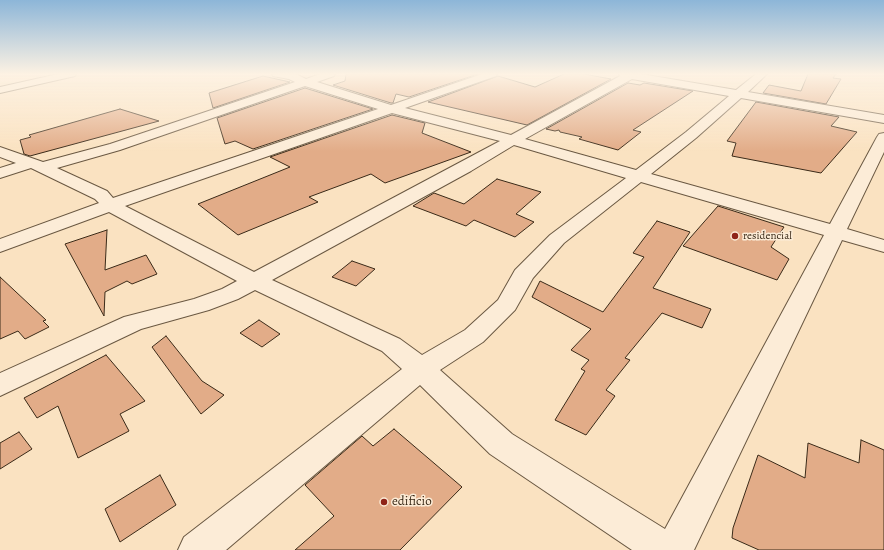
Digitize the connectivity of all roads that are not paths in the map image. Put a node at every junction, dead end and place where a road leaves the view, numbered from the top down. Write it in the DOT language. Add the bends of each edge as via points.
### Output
graph roads {
  1 [pos="253,100"];
  2 [pos="362,100"];
  3 [pos="414,100"];
  4 [pos="584,100"];
  5 [pos="732,100"];
  6 [pos="772,100"];
  7 [pos="389,108"];
  8 [pos="884,119"];
  9 [pos="884,137"];
  10 [pos="512,140"];
  11 [pos="0,152"];
  12 [pos="36,165"];
  13 [pos="0,173"];
  14 [pos="637,175"];
  15 [pos="110,205"];
  16 [pos="834,232"];
  17 [pos="0,246"];
  18 [pos="884,246"];
  19 [pos="253,280"];
  20 [pos="421,369"];
  21 [pos="0,385"];
  22 [pos="197,550"];
  23 [pos="665,550"];
  24 [pos="674,550"];
  1 -- 12 [label="street" via="115,147"];
  2 -- 7 [label="street"];
  3 -- 7 [label="street"];
  4 -- 10 [label="street"];
  5 -- 14 [label="street" via="691,135"];
  6 -- 8 [label="street"];
  7 -- 10 [label="street"];
  7 -- 15 [label="street"];
  9 -- 16 [label="street"];
  10 -- 14 [label="street"];
  10 -- 19 [label="street"];
  11 -- 12 [label="street"];
  12 -- 13 [label="street"];
  12 -- 15 [label="street" via="101,195"];
  14 -- 16 [label="street"];
  14 -- 20 [label="street" via="557,239 523,275 508,306 474,336"];
  15 -- 17 [label="street"];
  15 -- 19 [label="street"];
  16 -- 18 [label="street"];
  16 -- 24 [label="street"];
  19 -- 20 [label="street" via="391,345"];
  19 -- 21 [label="street" via="230,294 201,306 134,323"];
  20 -- 22 [label="street"];
  20 -- 23 [label="street" via="501,444"];
}
